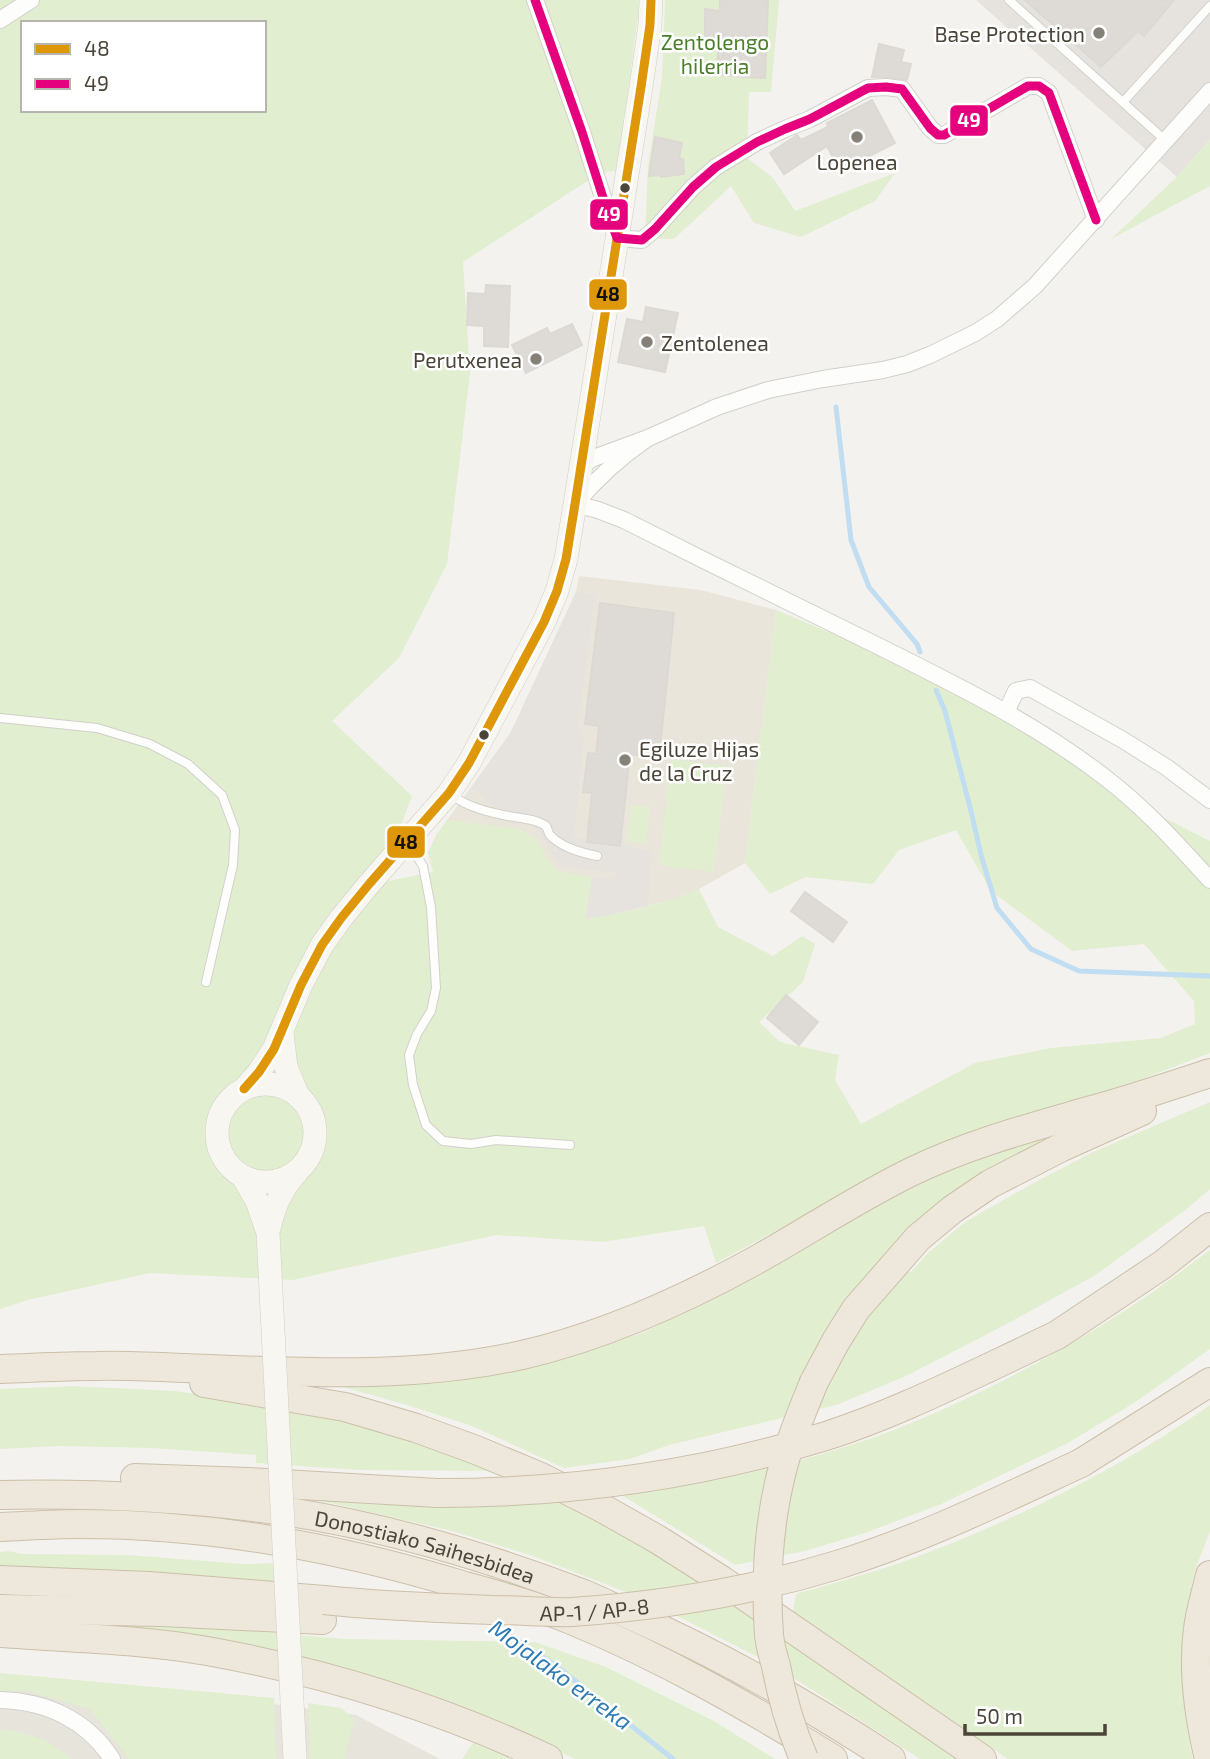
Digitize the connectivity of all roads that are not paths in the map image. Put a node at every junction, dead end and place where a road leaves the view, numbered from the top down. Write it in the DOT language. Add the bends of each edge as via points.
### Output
graph roads {
  1 [pos="31,0"];
  2 [pos="535,0"];
  3 [pos="651,0"];
  4 [pos="1009,0"];
  5 [pos="1210,6"];
  6 [pos="0,20"];
  7 [pos="1210,91"];
  8 [pos="1124,101"];
  9 [pos="1166,141"];
  10 [pos="1096,220"];
  11 [pos="617,238"];
  12 [pos="648,438"];
  13 [pos="580,476"];
  14 [pos="575,504"];
  15 [pos="1006,712"];
  16 [pos="0,718"];
  17 [pos="449,793"];
  18 [pos="1210,800"];
  19 [pos="407,842"];
  20 [pos="597,856"];
  21 [pos="1210,880"];
  22 [pos="206,982"];
  23 [pos="282,1033"];
  24 [pos="1210,1075"];
  25 [pos="244,1089"];
  26 [pos="298,1096"];
  27 [pos="570,1145"];
  28 [pos="299,1170"];
  29 [pos="243,1177"];
  30 [pos="1210,1227"];
  31 [pos="268,1233"];
  32 [pos="98,1366"];
  33 [pos="0,1369"];
  34 [pos="1210,1382"];
  35 [pos="0,1484"];
  36 [pos="0,1494"];
  37 [pos="0,1527"];
  38 [pos="1210,1575"];
  39 [pos="0,1580"];
  40 [pos="0,1609"];
  41 [pos="323,1610"];
  42 [pos="0,1633"];
  43 [pos="0,1700"];
  44 [pos="112,1759"];
  45 [pos="295,1759"];
  46 [pos="548,1759"];
  47 [pos="804,1759"];
  48 [pos="833,1759"];
  49 [pos="891,1759"];
  50 [pos="982,1759"];
  51 [pos="1209,1759"];
  1 -- 6 [label="street"];
  2 -- 11 [label="street"];
  3 -- 11 [label="street"];
  4 -- 8 [label="lane"];
  5 -- 8 [label="lane"];
  7 -- 9 [label="street"];
  8 -- 9 [label="lane"];
  9 -- 10 [label="street"];
  10 -- 11 [label="street" via="1049,93 1039,86 1028,86 944,135 930,128 902,89 886,87 868,89 757,142 716,167 642,240"];
  10 -- 12 [label="street" via="1017,303 953,345 883,370 768,390"];
  11 -- 13 [label="street"];
  12 -- 13 [label="street" via="591,459"];
  12 -- 14 [label="street" via="609,467"];
  13 -- 14 [label="street"];
  14 -- 15 [label="street" via="624,520"];
  14 -- 17 [label="street" via="566,559 544,622"];
  15 -- 18 [label="street" via="1016,691 1030,688 1123,740"];
  15 -- 21 [label="street" via="1107,779 1149,814"];
  16 -- 22 [label="lane" via="97,728 150,744 188,764 222,795 235,830 233,865"];
  17 -- 19 [label="street"];
  17 -- 20 [label="lane" via="472,807 546,826 551,836 570,848"];
  19 -- 23 [label="street" via="322,945"];
  19 -- 27 [label="lane" via="423,866 432,907 436,988 431,1011 409,1055 426,1125 443,1141"];
  23 -- 25 [label="street"];
  23 -- 26 [label="street" via="286,1066"];
  24 -- 32 [label="highway" via="1026,1129 928,1164 691,1295 639,1318 523,1354 407,1371"];
  24 -- 47 [label="highway, bridge" via="990,1184 953,1209 918,1238 856,1309 836,1341 795,1426 783,1465 768,1567 769,1637"];
  25 -- 26 [label="street" via="268,1084"];
  25 -- 29 [label="street" via="231,1098 217,1125 222,1155"];
  26 -- 28 [label="street" via="315,1129 309,1158"];
  28 -- 29 [label="street" via="272,1182"];
  28 -- 31 [label="street" via="276,1202"];
  29 -- 31 [label="street"];
  30 -- 35 [label="highway, bridge" via="1057,1335 877,1418 732,1461 659,1475 488,1493 122,1478"];
  31 -- 45 [label="street, bridge"];
  32 -- 33 [label="highway"];
  32 -- 50 [label="highway" via="345,1407 416,1428 541,1477 657,1539"];
  34 -- 41 [label="highway, AP-1 / AP-8, bridge" via="1081,1463 944,1526 838,1565 766,1585 634,1607 487,1619"];
  36 -- 49 [label="highway, Donostiako Saihesbidea" via="154,1497 230,1505 303,1515 430,1543 573,1590 655,1625 782,1692"];
  37 -- 48 [label="highway, Donostiako Saihesbidea" via="153,1527 275,1541 420,1572 569,1620 636,1649 699,1680"];
  38 -- 51 [label="highway" via="1198,1628 1196,1677"];
  39 -- 41 [label="highway" via="149,1586"];
  40 -- 41 [label="highway"];
  42 -- 46 [label="highway" via="158,1644 263,1662 426,1709"];
  43 -- 44 [label="street" via="35,1704 71,1718"];
}
